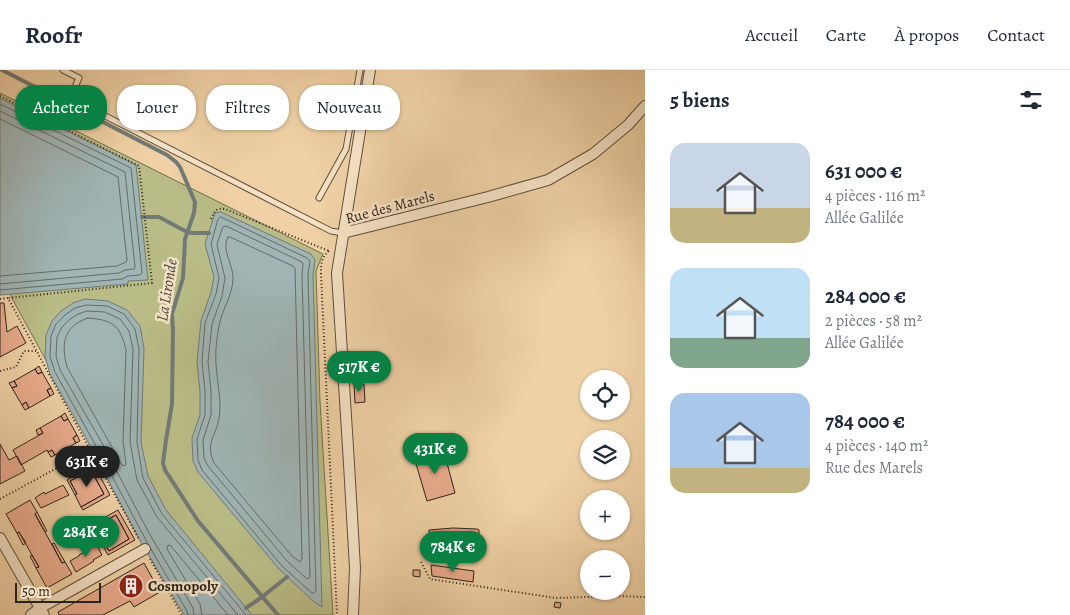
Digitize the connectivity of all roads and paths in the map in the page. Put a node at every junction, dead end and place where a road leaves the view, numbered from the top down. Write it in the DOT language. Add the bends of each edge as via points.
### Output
graph roads {
  1 [pos="63,70"];
  2 [pos="360,70"];
  3 [pos="370,70"];
  4 [pos="0,96"];
  5 [pos="645,106"];
  6 [pos="319,198"];
  7 [pos="211,219"];
  8 [pos="343,233"];
  9 [pos="335,249"];
  10 [pos="329,251"];
  11 [pos="8,298"];
  12 [pos="0,299"];
  13 [pos="37,351"];
  14 [pos="0,371"];
  15 [pos="91,450"];
  16 [pos="0,499"];
  17 [pos="0,538"];
  18 [pos="145,549"];
  19 [pos="422,562"];
  20 [pos="645,597"];
  21 [pos="42,611"];
  22 [pos="31,615"];
  23 [pos="182,615"];
  24 [pos="337,615"];
  25 [pos="354,615"];
  1 -- 8 [label="lane" via="79,78 70,98 331,231"];
  2 -- 6 [label="lane" via="346,149"];
  3 -- 8 [label="street"];
  4 -- 11 [label="path" via="139,166 152,283"];
  5 -- 8 [label="street, Rue des Marels" via="593,154 548,180"];
  7 -- 10 [label="path" via="219,208 225,209"];
  8 -- 25 [label="street, Rue des Marels" via="337,273 354,559"];
  9 -- 10 [label="path"];
  10 -- 24 [label="path" via="321,262 320,274"];
  11 -- 12 [label="path"];
  11 -- 13 [label="path"];
  13 -- 14 [label="path" via="24,351 16,367"];
  13 -- 15 [label="path"];
  15 -- 16 [label="path"];
  15 -- 18 [label="path"];
  17 -- 21 [label="street"];
  18 -- 21 [label="street"];
  18 -- 23 [label="path"];
  19 -- 20 [label="path" via="430,579 556,598"];
  21 -- 22 [label="street"];
}
